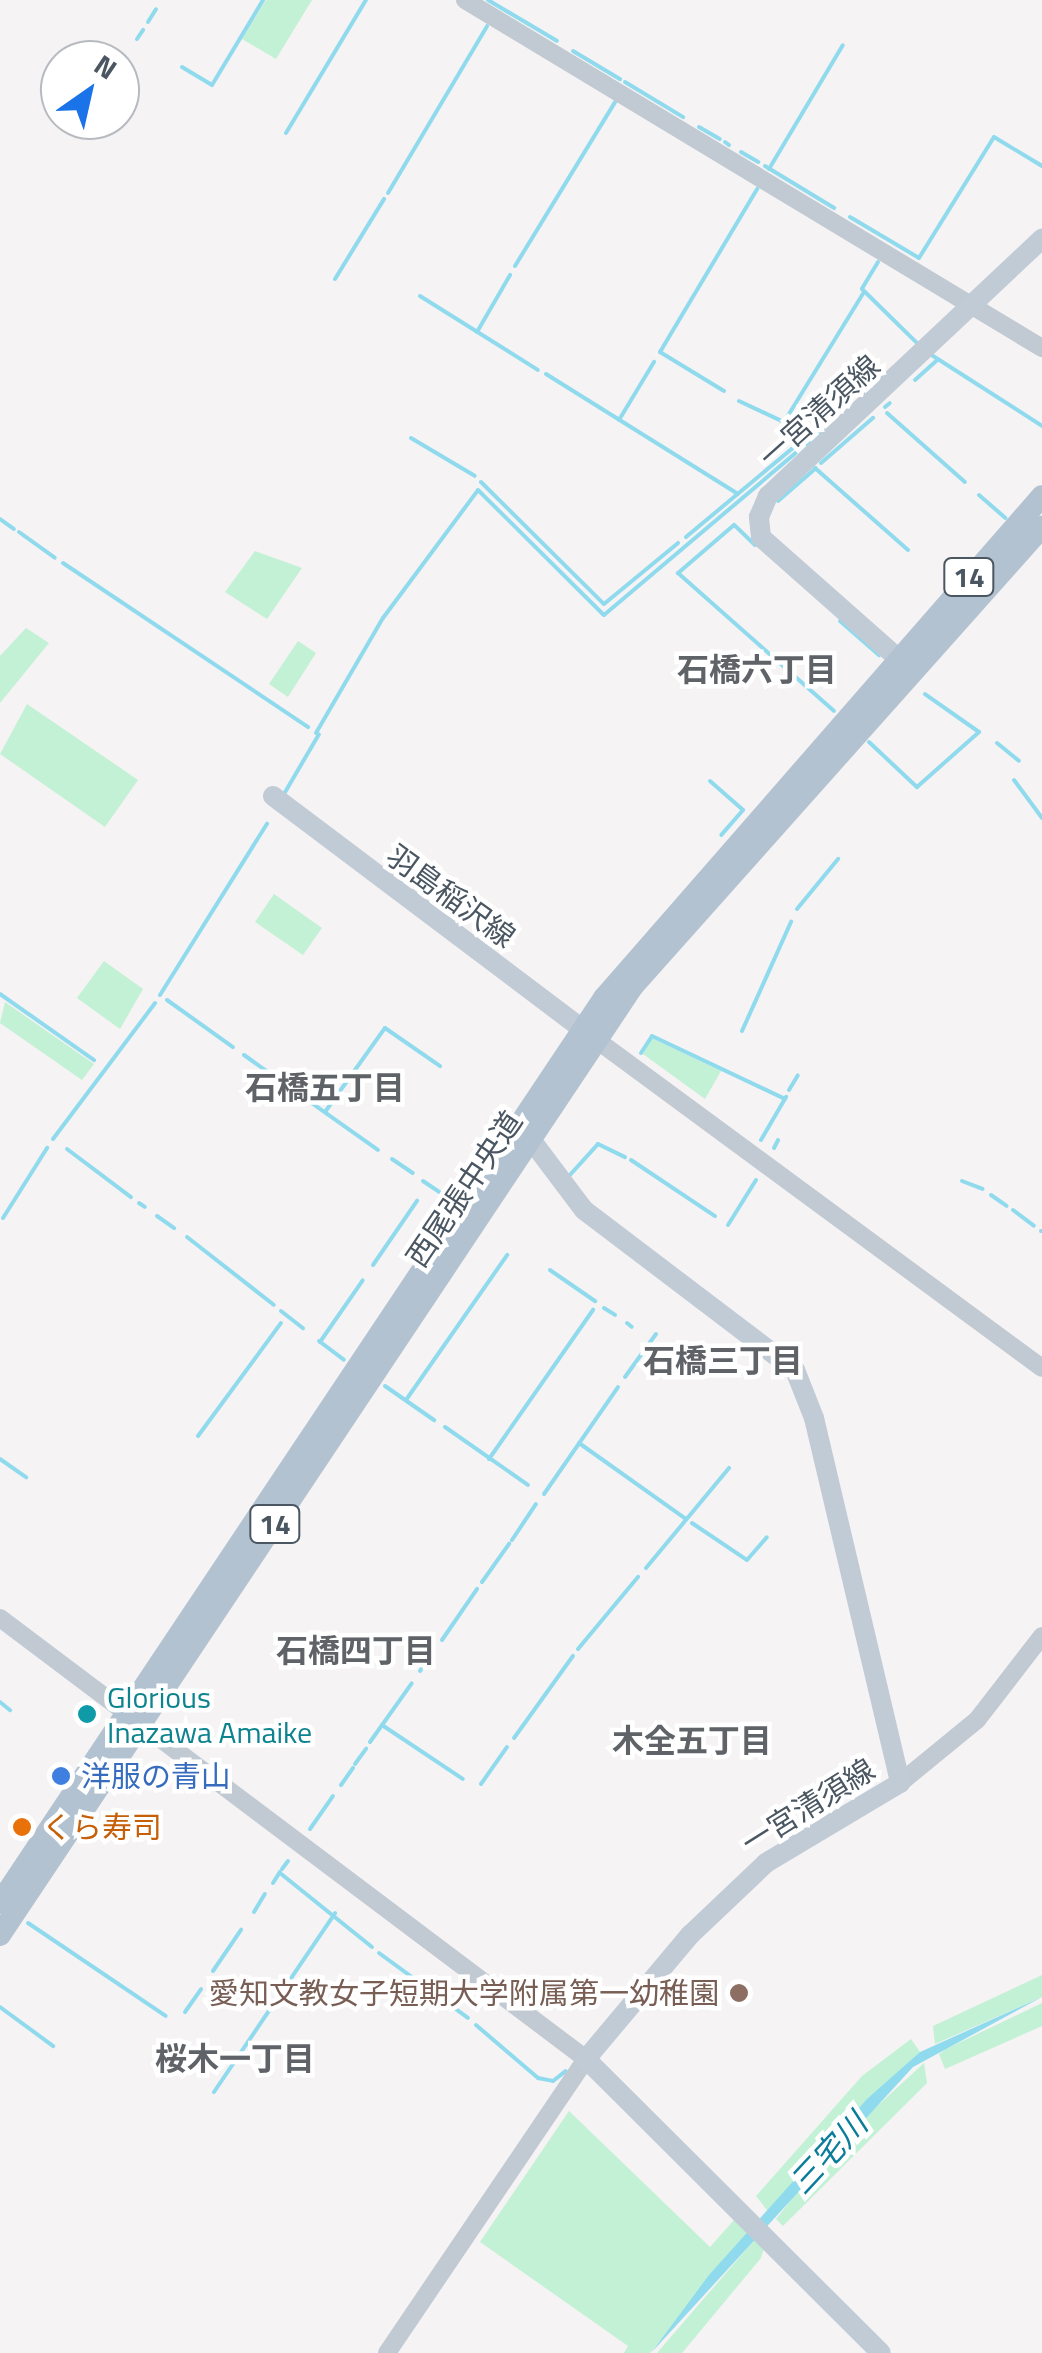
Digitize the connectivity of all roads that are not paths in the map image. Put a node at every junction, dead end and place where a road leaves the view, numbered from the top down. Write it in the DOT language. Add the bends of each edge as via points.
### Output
graph roads {
  1 [pos="465,0"];
  2 [pos="1042,239"];
  3 [pos="975,308"];
  4 [pos="1042,348"];
  5 [pos="1042,496"];
  6 [pos="1042,526"];
  7 [pos="905,666"];
  8 [pos="274,796"];
  9 [pos="590,1035"];
  10 [pos="532,1141"];
  11 [pos="1042,1368"];
  12 [pos="0,1618"];
  13 [pos="1042,1636"];
  14 [pos="135,1719"];
  15 [pos="900,1783"];
  16 [pos="0,1903"];
  17 [pos="0,1935"];
  18 [pos="586,2058"];
  19 [pos="387,2353"];
  20 [pos="881,2353"];
  1 -- 3 [label="street"];
  2 -- 3 [label="main road, 一宮清須線"];
  3 -- 4 [label="street"];
  3 -- 7 [label="main road, 一宮清須線" via="786,479 759,517 761,538"];
  5 -- 7 [label="main road, 西尾張中央道 / 14"];
  6 -- 7 [label="main road, 西尾張中央道 / 14"];
  7 -- 9 [label="main road, 西尾張中央道 / 14"];
  8 -- 9 [label="main road, 羽島稲沢線"];
  9 -- 10 [label="main road, 西尾張中央道 / 14"];
  9 -- 11 [label="street"];
  9 -- 14 [label="main road, 西尾張中央道 / 14"];
  10 -- 14 [label="main road, 西尾張中央道 / 14"];
  10 -- 15 [label="main road, 一宮清須線" via="584,1210 795,1370 814,1418"];
  12 -- 14 [label="street"];
  13 -- 15 [label="street" via="976,1720"];
  14 -- 16 [label="main road, 西尾張中央道 / 14"];
  14 -- 17 [label="main road, 西尾張中央道 / 14"];
  14 -- 18 [label="street"];
  15 -- 18 [label="main road, 一宮清須線" via="766,1863 690,1935"];
  18 -- 19 [label="street"];
  18 -- 20 [label="main road"];
}
